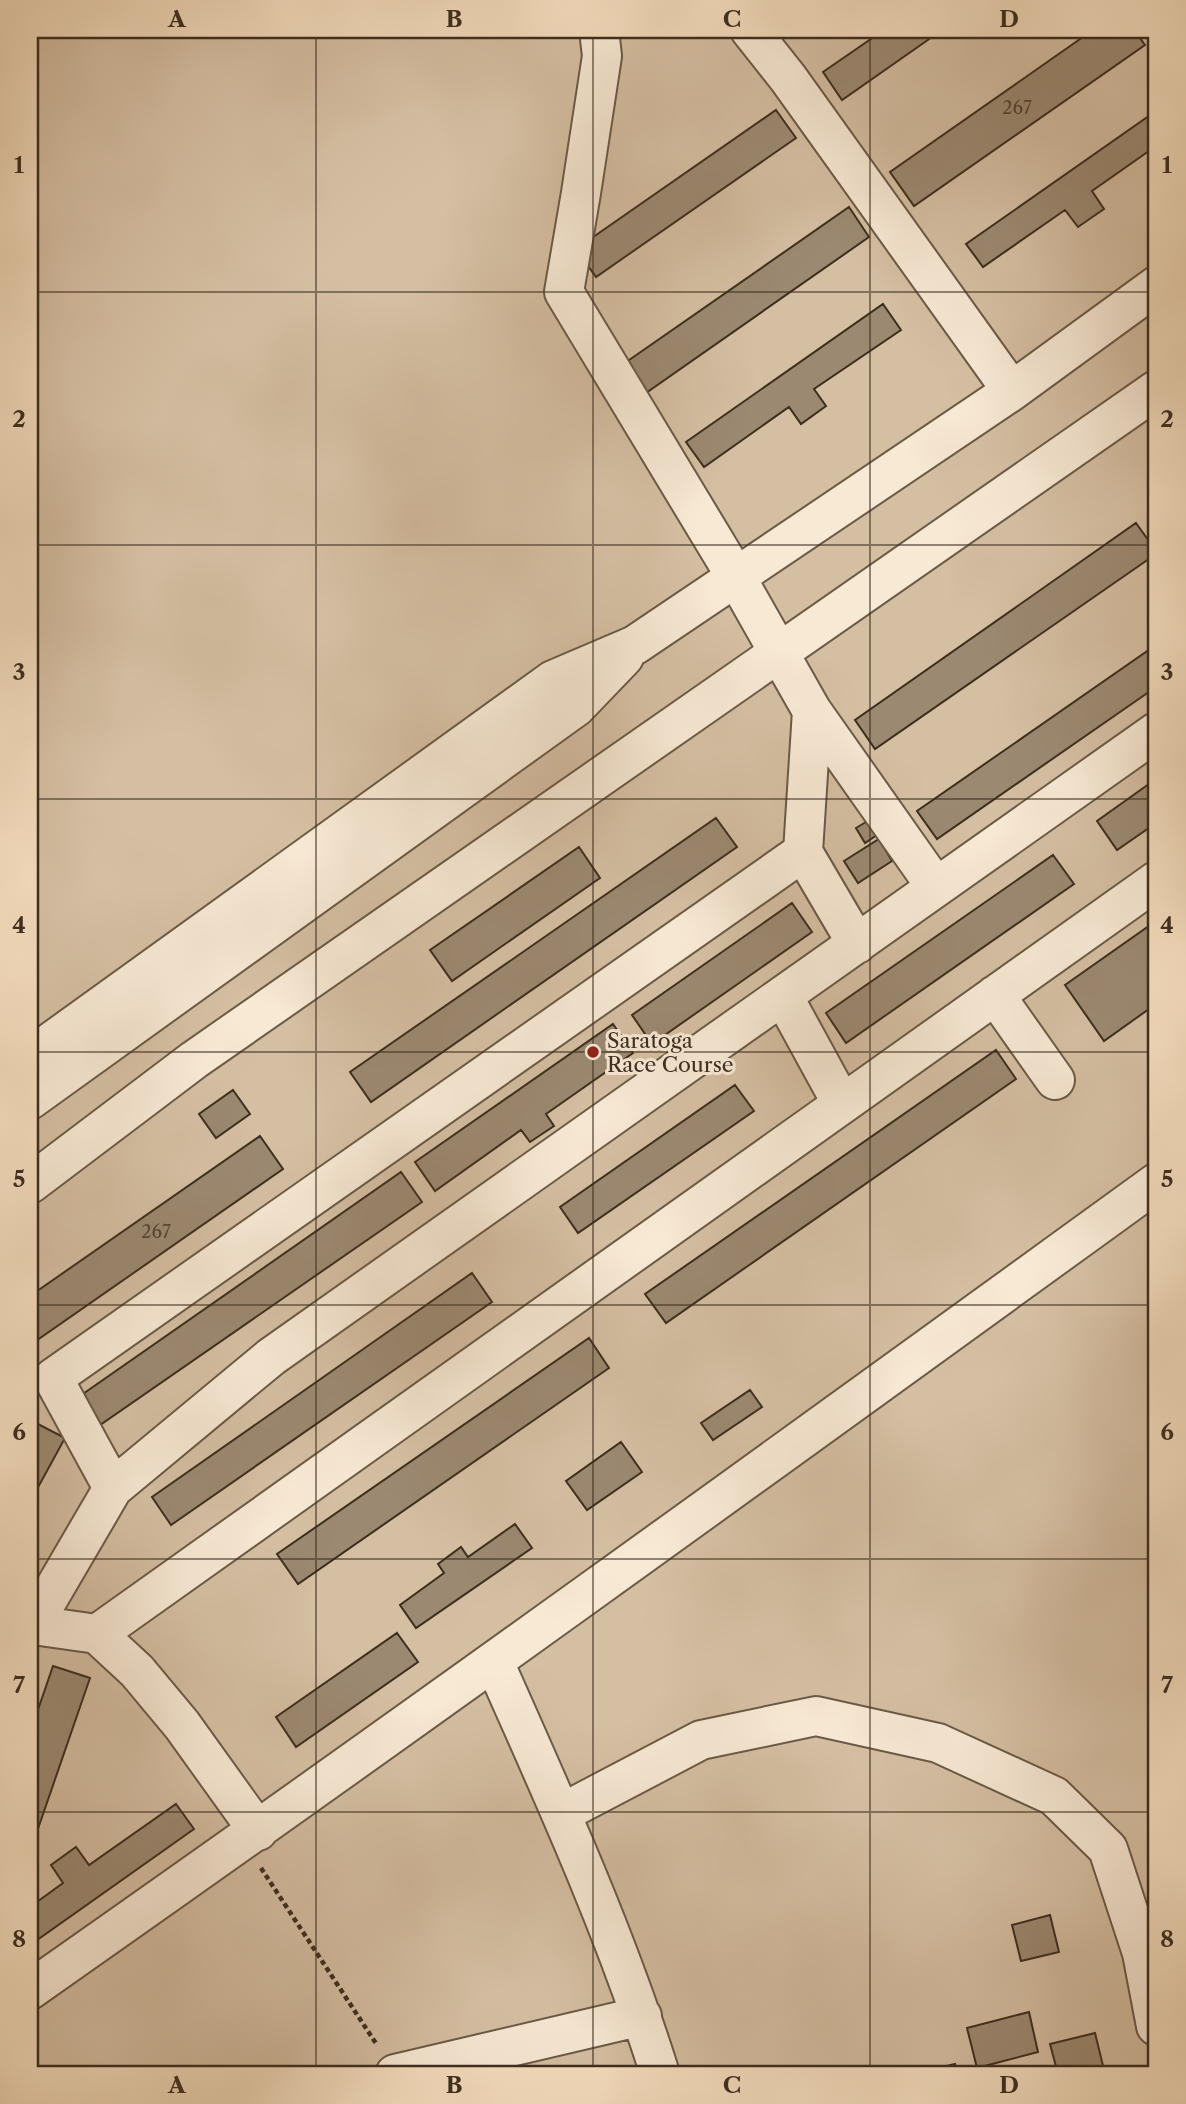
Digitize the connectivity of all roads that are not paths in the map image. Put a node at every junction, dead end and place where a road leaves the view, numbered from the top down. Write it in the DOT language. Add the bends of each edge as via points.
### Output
graph roads {
  1 [pos="599,30"];
  2 [pos="750,30"];
  3 [pos="1156,286"];
  4 [pos="1156,390"];
  5 [pos="1012,391"];
  6 [pos="736,578"];
  7 [pos="779,653"];
  8 [pos="812,711"];
  9 [pos="1156,732"];
  10 [pos="803,852"];
  11 [pos="1156,881"];
  12 [pos="936,887"];
  13 [pos="857,944"];
  14 [pos="995,995"];
  15 [pos="783,996"];
  16 [pos="53,1054"];
  17 [pos="1055,1080"];
  18 [pos="30,1100"];
  19 [pos="842,1104"];
  20 [pos="1156,1183"];
  21 [pos="30,1184"];
  22 [pos="113,1488"];
  23 [pos="31,1626"];
  24 [pos="97,1634"];
  25 [pos="494,1662"];
  26 [pos="562,1813"];
  27 [pos="250,1836"];
  28 [pos="30,1990"];
  29 [pos="642,2016"];
  30 [pos="1156,2026"];
  31 [pos="395,2074"];
  32 [pos="660,2074"];
  1 -- 6 [label="lane" via="602,56 564,292"];
  2 -- 5 [label="lane"];
  3 -- 5 [label="lane"];
  4 -- 7 [label="lane"];
  5 -- 6 [label="lane"];
  6 -- 7 [label="lane"];
  6 -- 16 [label="lane" via="635,645 576,707"];
  7 -- 8 [label="lane"];
  7 -- 21 [label="lane" via="194,1060"];
  8 -- 10 [label="lane"];
  8 -- 12 [label="lane"];
  9 -- 12 [label="lane"];
  10 -- 13 [label="lane"];
  10 -- 22 [label="lane" via="52,1378"];
  11 -- 14 [label="lane"];
  12 -- 13 [label="lane"];
  13 -- 15 [label="lane"];
  14 -- 17 [label="lane"];
  14 -- 19 [label="lane"];
  15 -- 19 [label="lane"];
  15 -- 22 [label="lane" via="271,1357"];
  16 -- 18 [label="lane"];
  19 -- 24 [label="lane"];
  20 -- 25 [label="lane"];
  22 -- 23 [label="lane"];
  23 -- 24 [label="lane"];
  24 -- 27 [label="lane" via="137,1671 182,1725"];
  25 -- 26 [label="lane"];
  25 -- 27 [label="lane"];
  26 -- 29 [label="lane"];
  26 -- 30 [label="lane" via="701,1740 816,1716 938,1742 1054,1796 1108,1849 1142,1953"];
  27 -- 28 [label="lane"];
  29 -- 31 [label="lane"];
  29 -- 32 [label="lane"];
}
